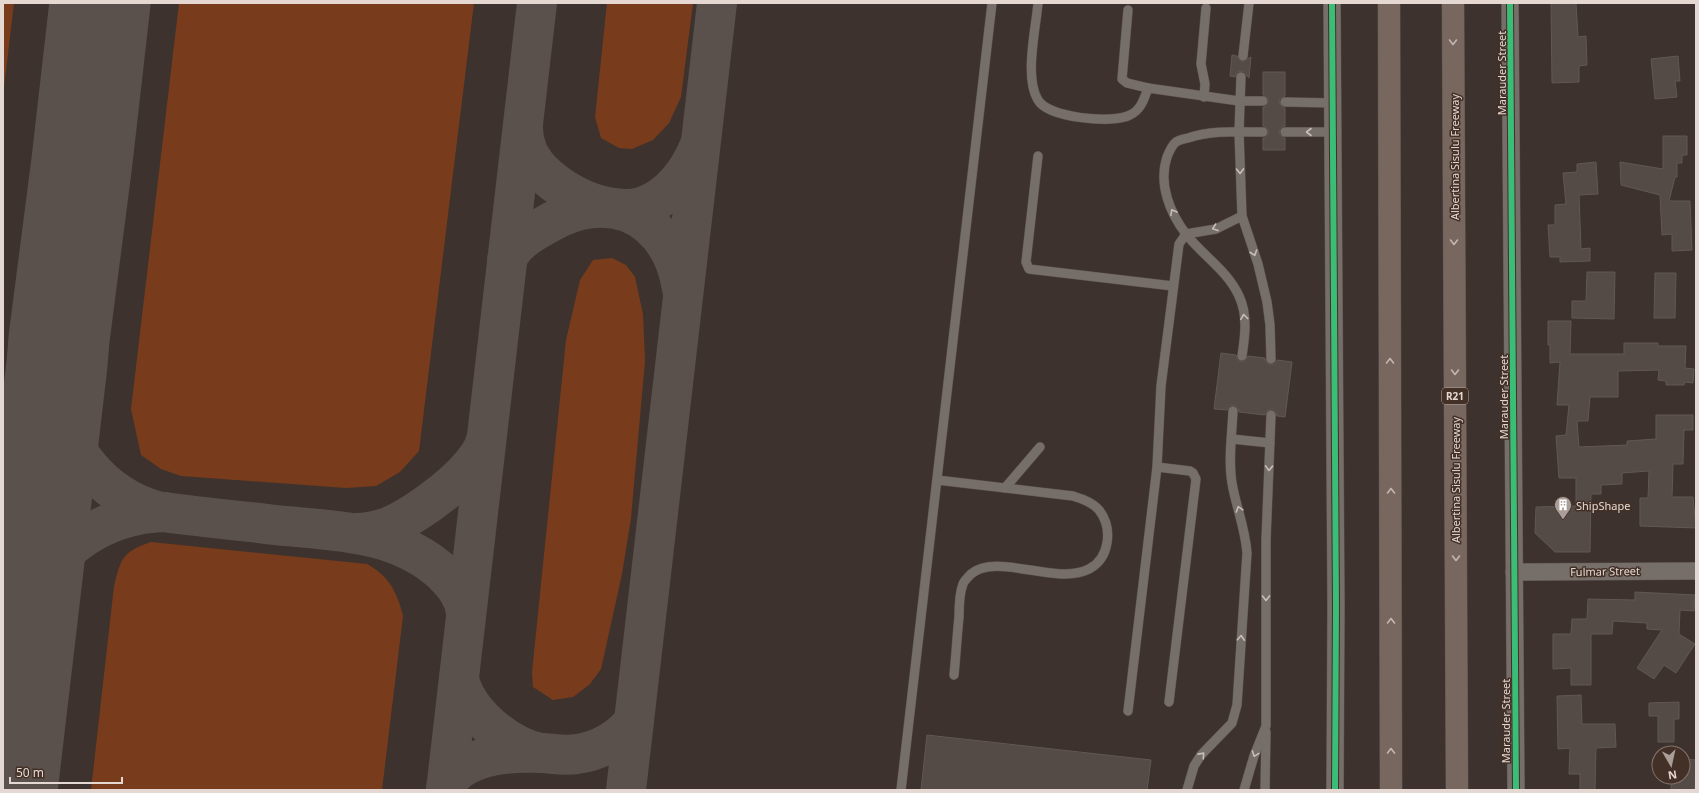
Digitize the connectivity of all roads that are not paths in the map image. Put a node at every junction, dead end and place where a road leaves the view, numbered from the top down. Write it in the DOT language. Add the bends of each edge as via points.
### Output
graph roads {
  1 [pos="992,3"];
  2 [pos="1038,3"];
  3 [pos="1249,3"];
  4 [pos="1332,3"];
  5 [pos="1389,3"];
  6 [pos="1453,3"];
  7 [pos="1510,3"];
  8 [pos="1206,8"];
  9 [pos="1128,10"];
  10 [pos="1243,56"];
  11 [pos="1241,77"];
  12 [pos="1148,88"];
  13 [pos="1204,96"];
  14 [pos="1239,101"];
  15 [pos="1263,101"];
  16 [pos="1285,102"];
  17 [pos="1333,102"];
  18 [pos="1239,132"];
  19 [pos="1263,132"];
  20 [pos="1285,132"];
  21 [pos="1333,132"];
  22 [pos="1038,156"];
  23 [pos="1242,216"];
  24 [pos="1186,234"];
  25 [pos="1173,286"];
  26 [pos="1242,356"];
  27 [pos="1271,359"];
  28 [pos="1233,411"];
  29 [pos="1271,415"];
  30 [pos="1232,439"];
  31 [pos="1270,443"];
  32 [pos="1040,447"];
  33 [pos="1157,467"];
  34 [pos="937,480"];
  35 [pos="1005,488"];
  36 [pos="1696,570"];
  37 [pos="1514,572"];
  38 [pos="954,675"];
  39 [pos="1169,702"];
  40 [pos="1128,711"];
  41 [pos="1266,726"];
  42 [pos="901,790"];
  43 [pos="1187,790"];
  44 [pos="1244,790"];
  45 [pos="1265,790"];
  46 [pos="1335,790"];
  47 [pos="1391,790"];
  48 [pos="1457,790"];
  49 [pos="1516,790"];
  1 -- 34 [label="lane"];
  2 -- 12 [label="lane" via="1032,79 1038,100 1046,109 1058,114 1119,119 1136,111 1142,105"];
  3 -- 10 [label="lane"];
  4 -- 17 [label="street"];
  47 -- 5 [label="highway, one-way"];
  6 -- 48 [label="highway, Albertina Sisulu Freeway / R21, one-way"];
  7 -- 37 [label="street, Marauder Street"];
  8 -- 13 [label="lane" via="1201,64 1205,84"];
  9 -- 12 [label="lane" via="1122,79 1126,83"];
  11 -- 14 [label="lane"];
  12 -- 13 [label="lane"];
  13 -- 14 [label="lane"];
  14 -- 15 [label="lane"];
  14 -- 18 [label="lane"];
  16 -- 17 [label="lane"];
  17 -- 21 [label="street"];
  18 -- 19 [label="lane"];
  18 -- 23 [label="lane, one-way"];
  24 -- 18 [label="lane, one-way" via="1170,207 1165,188 1164,168 1169,151 1176,142 1203,133"];
  21 -- 20 [label="lane, one-way"];
  21 -- 46 [label="street"];
  22 -- 25 [label="lane" via="1026,262 1029,268"];
  23 -- 24 [label="lane, one-way" via="1216,229"];
  23 -- 27 [label="lane, one-way" via="1263,283 1270,325"];
  24 -- 25 [label="lane" via="1179,244"];
  26 -- 24 [label="lane, one-way" via="1245,330 1240,298 1233,284 1219,267"];
  25 -- 33 [label="lane" via="1161,386"];
  28 -- 30 [label="lane"];
  29 -- 31 [label="lane"];
  30 -- 31 [label="lane"];
  43 -- 30 [label="lane, one-way" via="1194,766 1201,755 1232,723 1238,705 1247,553 1230,468"];
  31 -- 41 [label="lane, one-way" via="1266,540"];
  32 -- 35 [label="lane"];
  33 -- 39 [label="lane" via="1190,471 1196,479"];
  33 -- 40 [label="lane"];
  34 -- 35 [label="lane"];
  34 -- 42 [label="lane"];
  35 -- 38 [label="lane" via="1073,496 1087,501 1099,510 1106,522 1107,547 1090,568 1079,572 1059,574 986,566 970,575 963,583 960,599"];
  36 -- 37 [label="street, Fulmar Street"];
  37 -- 49 [label="street, Marauder Street"];
  41 -- 44 [label="lane, one-way"];
  41 -- 45 [label="lane"];
}
